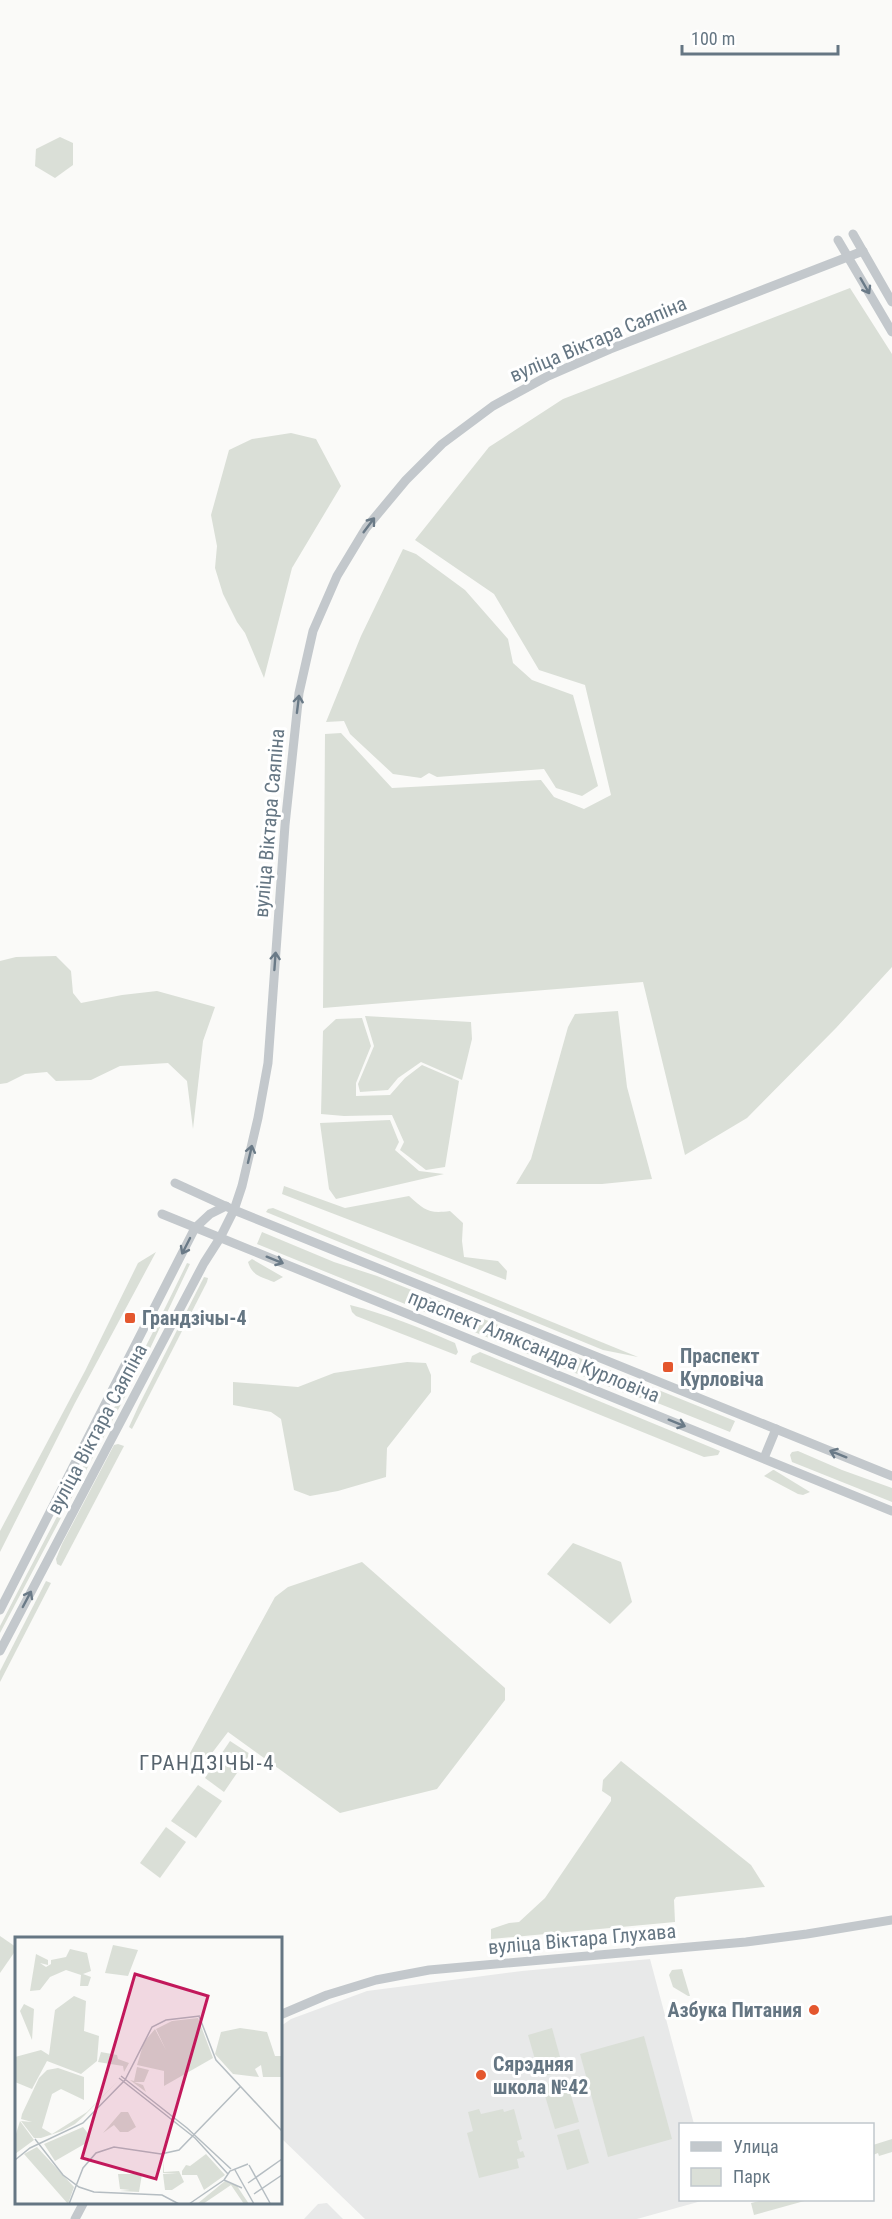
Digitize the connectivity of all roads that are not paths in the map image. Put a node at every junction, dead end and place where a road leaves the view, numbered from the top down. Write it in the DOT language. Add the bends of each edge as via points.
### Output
graph roads {
  1 [pos="853,234"];
  2 [pos="838,240"];
  3 [pos="863,251"];
  4 [pos="848,257"];
  5 [pos="892,303"];
  6 [pos="892,332"];
  7 [pos="176,1183"];
  8 [pos="230,1208"];
  9 [pos="162,1214"];
  10 [pos="195,1228"];
  11 [pos="220,1238"];
  12 [pos="776,1429"];
  13 [pos="764,1458"];
  14 [pos="892,1476"];
  15 [pos="892,1511"];
  16 [pos="0,1610"];
  17 [pos="0,1651"];
  18 [pos="892,1920"];
  19 [pos="282,2014"];
  20 [pos="83,2204"];
  21 [pos="75,2219"];
  1 -- 3 [label="street"];
  2 -- 4 [label="street"];
  3 -- 4 [label="street, вуліца Віктара Саяпіна"];
  3 -- 5 [label="street"];
  4 -- 6 [label="street, one-way"];
  8 -- 4 [label="street, вуліца Віктара Саяпіна, one-way" via="258,1118 268,1063 299,693 313,632 337,576 366,528 442,444 493,406 610,349"];
  7 -- 8 [label="street, праспект Аляксандра Курловіча"];
  8 -- 10 [label="street, вуліца Віктара Саяпіна" via="210,1214"];
  8 -- 11 [label="street, вуліца Віктара Саяпіна"];
  8 -- 12 [label="street, праспект Аляксандра Курловіча"];
  9 -- 10 [label="street, праспект Аляксандра Курловіча"];
  10 -- 11 [label="street, праспект Аляксандра Курловіча"];
  10 -- 16 [label="street, вуліца Віктара Саяпіна, one-way"];
  11 -- 13 [label="street, праспект Аляксандра Курловіча, one-way"];
  17 -- 11 [label="street, вуліца Віктара Саяпіна, one-way"];
  12 -- 13 [label="street"];
  14 -- 12 [label="street, праспект Аляксандра Курловіча, one-way"];
  13 -- 15 [label="street, праспект Аляксандра Курловіча"];
  18 -- 19 [label="street, вуліца Віктара Глухава" via="746,1942 429,1970 376,1980"];
  20 -- 21 [label="street"];
}
